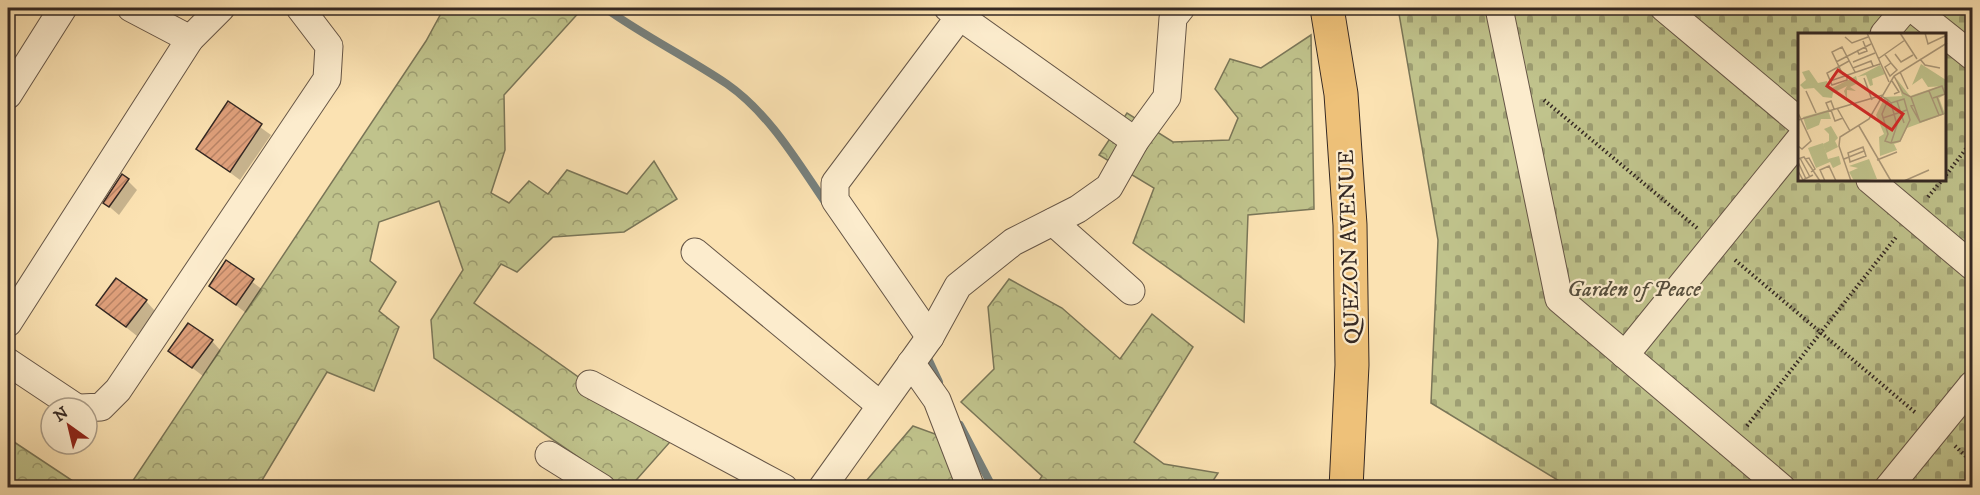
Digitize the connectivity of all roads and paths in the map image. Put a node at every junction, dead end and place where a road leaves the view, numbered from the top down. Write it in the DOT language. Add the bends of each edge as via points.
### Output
graph roads {
  1 [pos="63,8"];
  2 [pos="131,8"];
  3 [pos="221,8"];
  4 [pos="300,8"];
  5 [pos="1327,8"];
  6 [pos="1499,8"];
  7 [pos="1664,8"];
  8 [pos="1906,8"];
  9 [pos="1912,8"];
  10 [pos="1172,11"];
  11 [pos="954,12"];
  12 [pos="1885,33"];
  13 [pos="1943,33"];
  14 [pos="1947,36"];
  15 [pos="190,39"];
  16 [pos="1972,56"];
  17 [pos="1512,73"];
  18 [pos="8,95"];
  19 [pos="1798,120"];
  20 [pos="1135,141"];
  21 [pos="1798,141"];
  22 [pos="1972,141"];
  23 [pos="1947,174"];
  24 [pos="1872,182"];
  25 [pos="1939,182"];
  26 [pos="1913,216"];
  27 [pos="1053,222"];
  28 [pos="1715,243"];
  29 [pos="694,252"];
  30 [pos="1972,266"];
  31 [pos="1131,291"];
  32 [pos="8,323"];
  33 [pos="1821,333"];
  34 [pos="930,337"];
  35 [pos="1625,355"];
  36 [pos="8,362"];
  37 [pos="911,363"];
  38 [pos="590,384"];
  39 [pos="1972,386"];
  40 [pos="60,396"];
  41 [pos="880,405"];
  42 [pos="99,406"];
  43 [pos="1936,430"];
  44 [pos="1732,445"];
  45 [pos="549,455"];
  46 [pos="1972,462"];
  47 [pos="602,488"];
  48 [pos="784,488"];
  49 [pos="822,488"];
  50 [pos="971,488"];
  51 [pos="1346,488"];
  52 [pos="1782,488"];
  53 [pos="1888,488"];
  1 -- 18 [label="street"];
  2 -- 15 [label="street"];
  3 -- 15 [label="street"];
  4 -- 42 [label="street" via="329,46 327,78 118,390"];
  5 -- 51 [label="main road, QUEZON AVENUE" via="1341,94 1350,225 1352,365"];
  6 -- 17 [label="street"];
  7 -- 19 [label="street"];
  8 -- 12 [label="street"];
  9 -- 13 [label="street"];
  10 -- 20 [label="street" via="1167,97"];
  11 -- 20 [label="street"];
  11 -- 34 [label="street" via="835,183 835,200"];
  14 -- 16 [label="street"];
  15 -- 32 [label="street"];
  17 -- 28 [label="path"];
  17 -- 35 [label="street" via="1559,299"];
  20 -- 27 [label="street" via="1109,187"];
  21 -- 28 [label="street"];
  22 -- 23 [label="path"];
  24 -- 26 [label="street"];
  25 -- 26 [label="path"];
  26 -- 30 [label="street"];
  26 -- 33 [label="path"];
  27 -- 31 [label="street"];
  27 -- 34 [label="street" via="1012,242 958,286"];
  28 -- 33 [label="path"];
  28 -- 35 [label="street"];
  29 -- 41 [label="street"];
  33 -- 43 [label="path"];
  33 -- 44 [label="path"];
  34 -- 37 [label="street"];
  35 -- 44 [label="street"];
  36 -- 40 [label="street"];
  37 -- 41 [label="street"];
  37 -- 50 [label="street" via="937,400"];
  38 -- 48 [label="street"];
  39 -- 43 [label="street"];
  41 -- 49 [label="street"];
  43 -- 46 [label="path"];
  43 -- 53 [label="street"];
  44 -- 52 [label="street"];
  45 -- 47 [label="street"];
}
